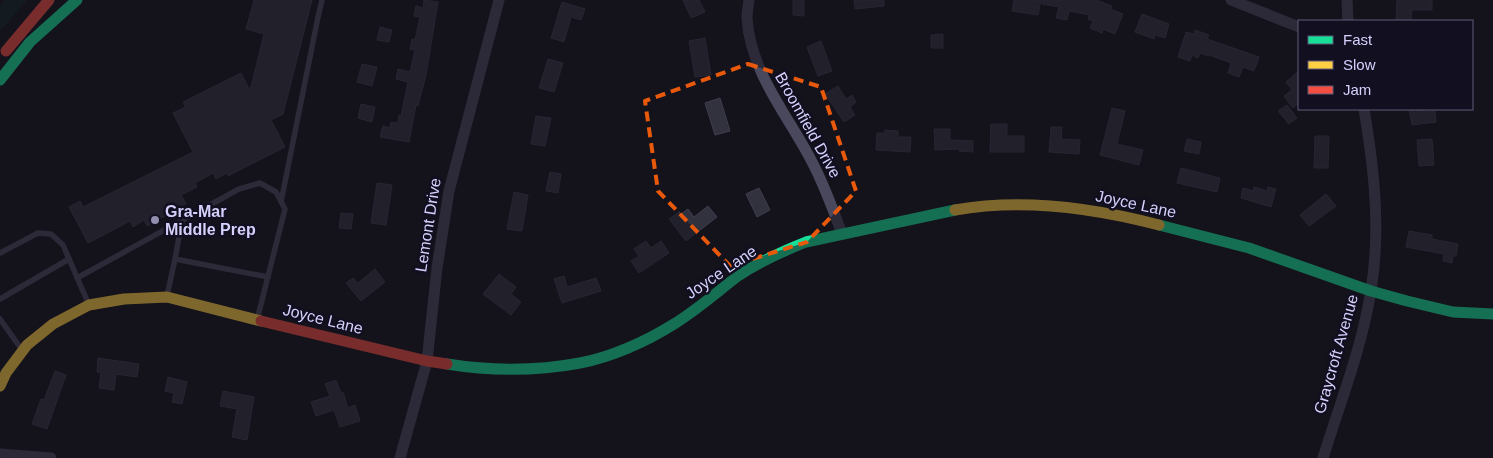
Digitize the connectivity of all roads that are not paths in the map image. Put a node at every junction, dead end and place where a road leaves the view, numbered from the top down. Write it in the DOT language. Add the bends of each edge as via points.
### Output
graph roads {
  1 [pos="49,0"];
  2 [pos="76,0"];
  3 [pos="322,0"];
  4 [pos="498,0"];
  5 [pos="749,0"];
  6 [pos="1231,0"];
  7 [pos="1347,0"];
  8 [pos="1348,20"];
  9 [pos="1298,27"];
  10 [pos="0,58"];
  11 [pos="0,80"];
  12 [pos="1364,110"];
  13 [pos="281,202"];
  14 [pos="182,220"];
  15 [pos="842,234"];
  16 [pos="0,253"];
  17 [pos="69,259"];
  18 [pos="175,259"];
  19 [pos="268,277"];
  20 [pos="77,278"];
  21 [pos="1371,291"];
  22 [pos="167,296"];
  23 [pos="0,300"];
  24 [pos="89,305"];
  25 [pos="1493,314"];
  26 [pos="0,319"];
  27 [pos="257,320"];
  28 [pos="22,351"];
  29 [pos="427,361"];
  30 [pos="0,386"];
  31 [pos="0,454"];
  32 [pos="51,458"];
  33 [pos="400,458"];
  34 [pos="1323,458"];
  1 -- 10 [label="main road"];
  2 -- 11 [label="main road" via="30,42"];
  3 -- 13 [label="lane"];
  4 -- 29 [label="street, Lemont Drive" via="448,191"];
  5 -- 15 [label="street, Broomfield Drive" via="747,18 754,52 767,87 820,176"];
  6 -- 9 [label="street"];
  7 -- 8 [label="street"];
  12 -- 21 [label="street, Graycroft Avenue" via="1374,175 1375,256"];
  13 -- 14 [label="lane" via="276,192 260,183 239,189"];
  13 -- 19 [label="lane" via="285,209"];
  14 -- 18 [label="lane"];
  14 -- 20 [label="lane"];
  15 -- 21 [label="main road, Joyce Lane" via="976,206 1036,205 1090,210 1249,248"];
  15 -- 29 [label="main road, Joyce Lane" via="785,250 740,275 675,324 630,348 581,363 502,368"];
  16 -- 17 [label="lane" via="38,233 51,234 63,245"];
  17 -- 20 [label="lane"];
  17 -- 23 [label="lane"];
  18 -- 19 [label="lane"];
  18 -- 22 [label="lane"];
  19 -- 27 [label="lane"];
  20 -- 24 [label="lane"];
  21 -- 25 [label="main road, Joyce Lane" via="1453,312"];
  21 -- 34 [label="street, Graycroft Avenue" via="1359,346"];
  22 -- 24 [label="main road, Joyce Lane"];
  22 -- 27 [label="main road, Joyce Lane"];
  24 -- 28 [label="main road, Joyce Lane" via="53,324"];
  26 -- 28 [label="lane"];
  27 -- 29 [label="main road, Joyce Lane"];
  28 -- 30 [label="main road, Joyce Lane"];
  29 -- 33 [label="street, Lemont Drive"];
  31 -- 32 [label="street"];
}
